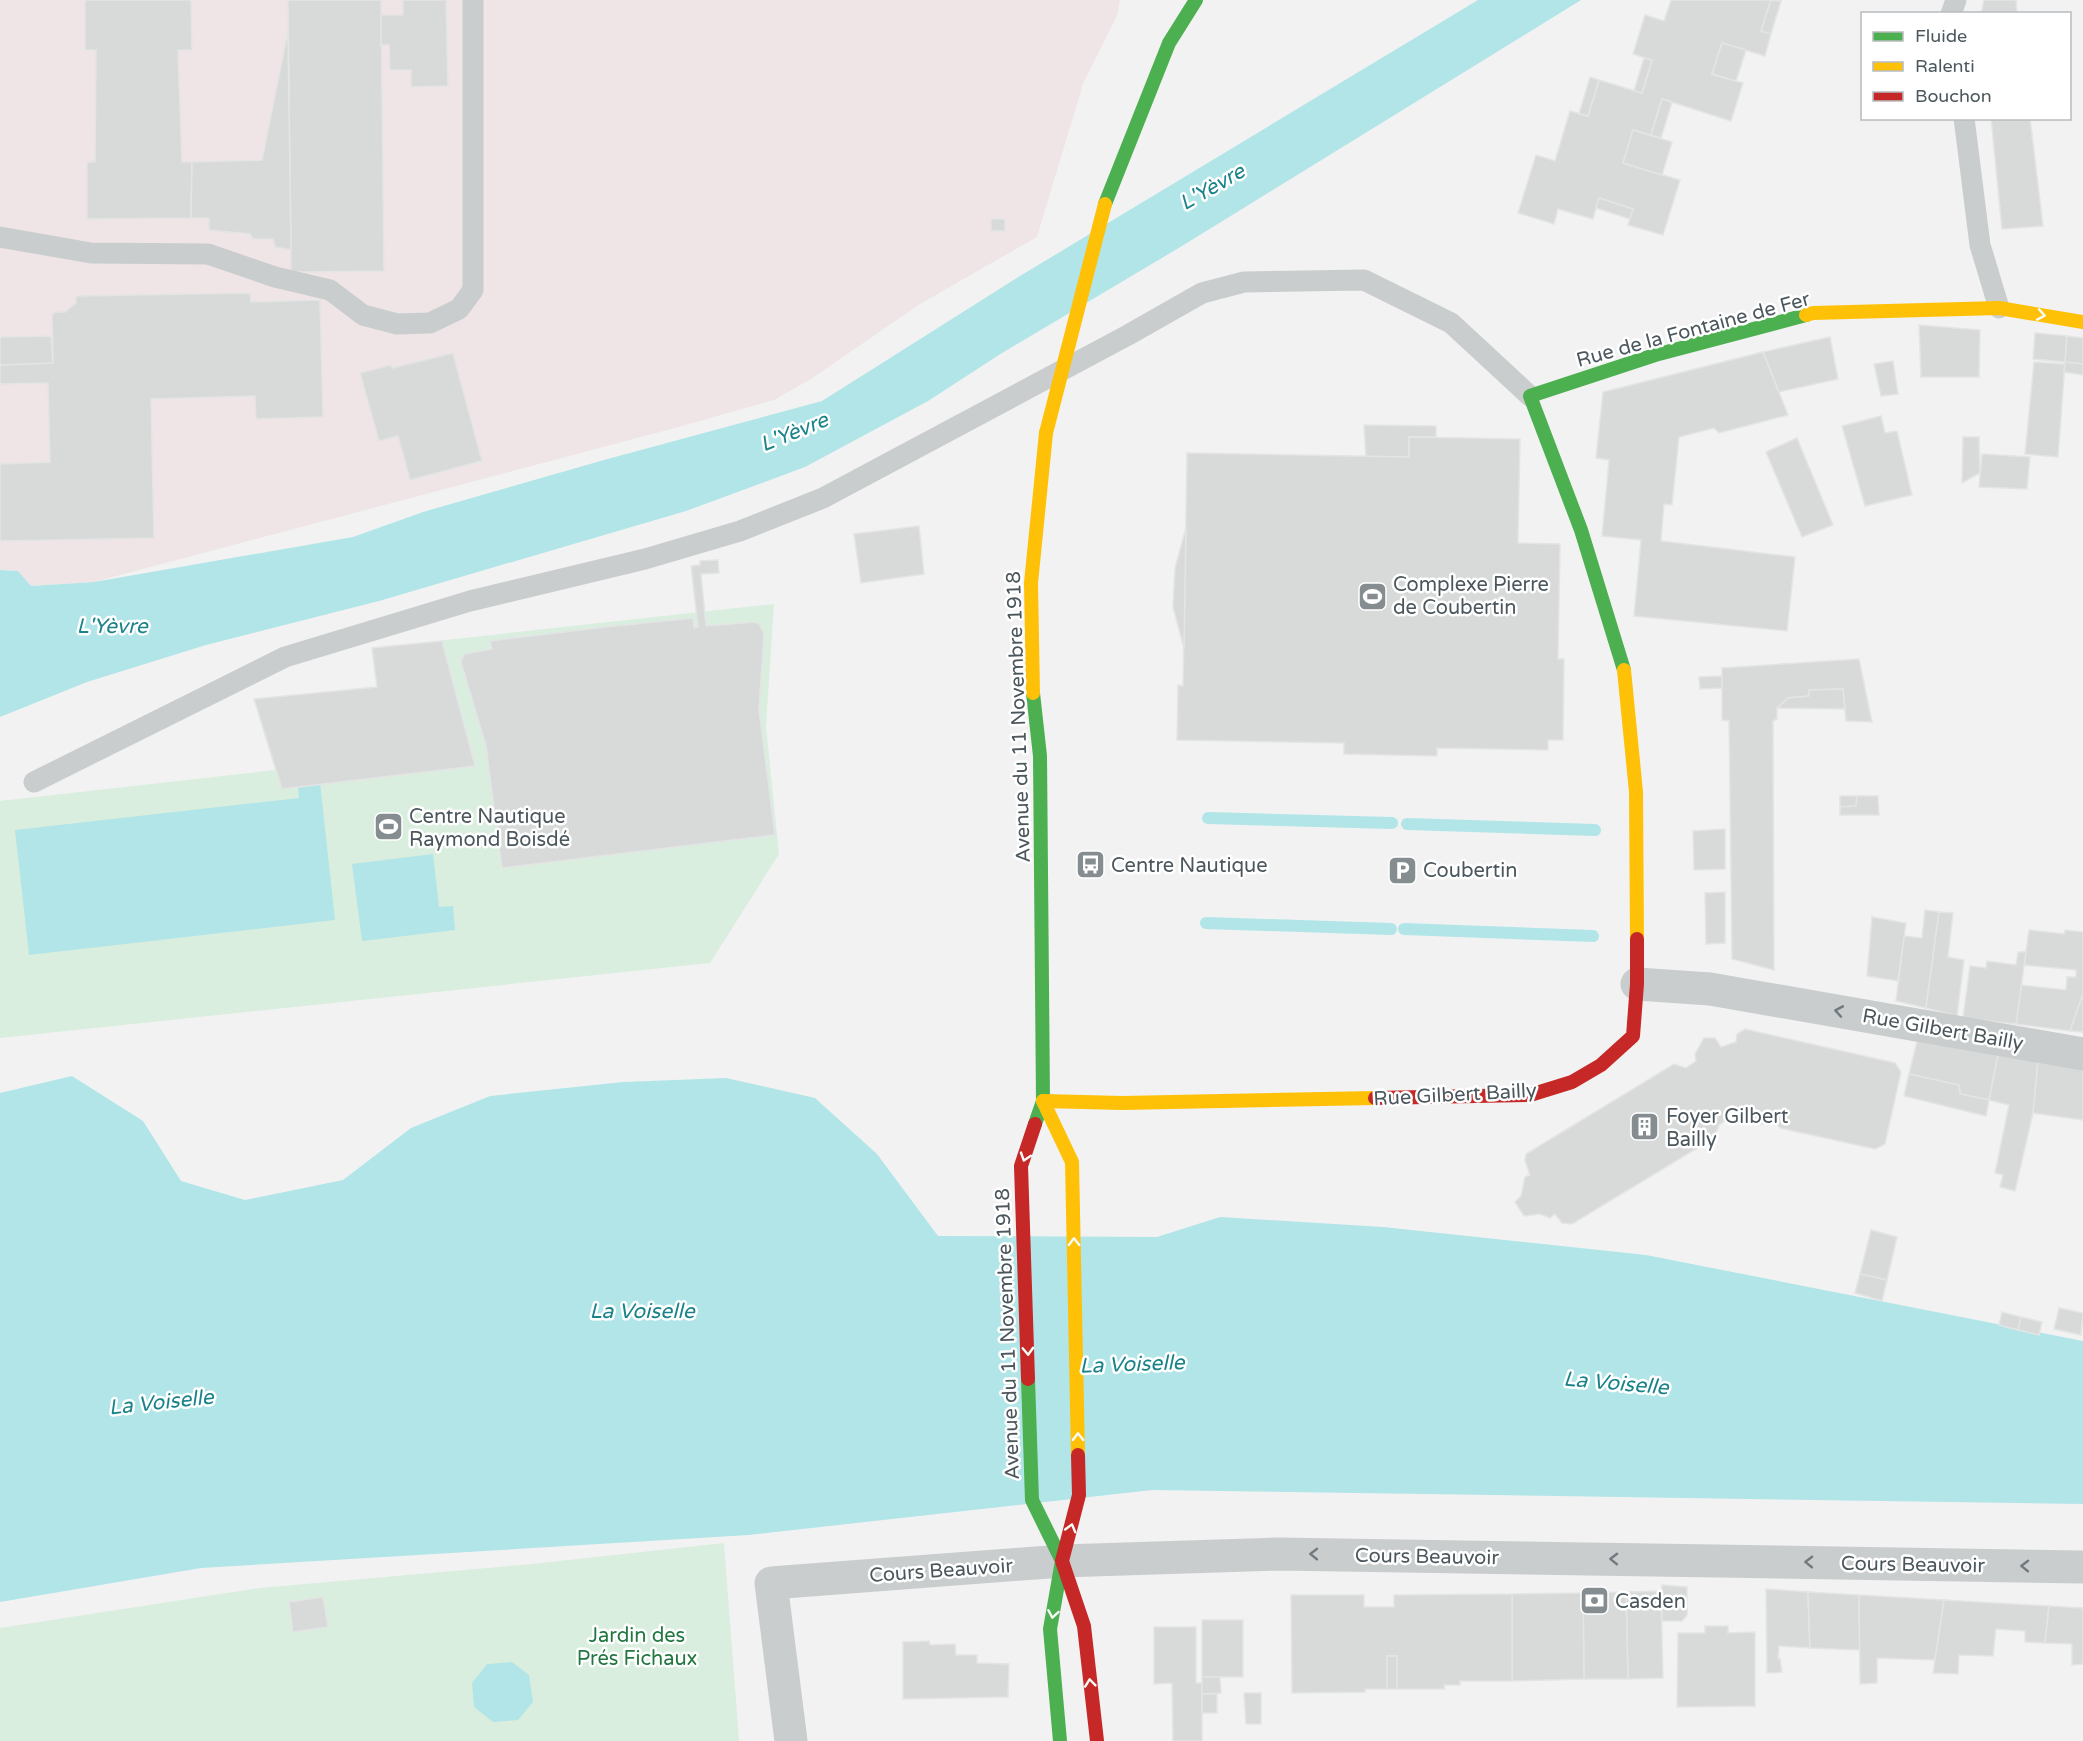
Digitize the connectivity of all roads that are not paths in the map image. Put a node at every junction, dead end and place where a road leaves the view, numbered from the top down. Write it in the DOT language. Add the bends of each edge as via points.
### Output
graph roads {
  1 [pos="473,0"];
  2 [pos="1196,0"];
  3 [pos="1964,120"];
  4 [pos="0,237"];
  5 [pos="1999,308"];
  6 [pos="2083,322"];
  7 [pos="1530,396"];
  8 [pos="34,782"];
  9 [pos="1637,984"];
  10 [pos="2083,1054"];
  11 [pos="1043,1101"];
  12 [pos="1062,1562"];
  13 [pos="2083,1567"];
  14 [pos="791,1741"];
  15 [pos="1060,1741"];
  16 [pos="1097,1741"];
  1 -- 4 [label="lane" via="473,290 459,309 430,323 398,324 363,315 330,290 275,277 208,254 91,253"];
  2 -- 11 [label="main road, Avenue du 11 Novembre 1918, bridge" via="1169,43 1105,204 1046,433 1031,583 1032,682 1040,756"];
  3 -- 5 [label="lane" via="1980,244"];
  5 -- 6 [label="main road, Rue de la Fontaine de Fer, one-way"];
  5 -- 7 [label="main road, Rue de la Fontaine de Fer" via="1813,313 1655,356"];
  7 -- 8 [label="lane" via="1450,323 1364,280 1244,282 1202,293 823,498 740,531 645,559 470,601 285,657"];
  7 -- 9 [label="main road" via="1581,530 1626,675 1636,792"];
  10 -- 9 [label="street, Rue Gilbert Bailly, one-way" via="1710,989"];
  9 -- 11 [label="main road, Rue Gilbert Bailly" via="1633,1036 1601,1065 1572,1082 1530,1095"];
  12 -- 11 [label="main road, Avenue du 11 Novembre 1918, one-way" via="1079,1496 1072,1162"];
  11 -- 12 [label="main road, Avenue du 11 Novembre 1918, one-way" via="1022,1166 1032,1500"];
  13 -- 12 [label="street, Cours Beauvoir, one-way" via="1279,1554"];
  12 -- 14 [label="street, Cours Beauvoir" via="771,1583"];
  12 -- 15 [label="main road, Avenue du 11 Novembre 1918, one-way" via="1050,1629"];
  16 -- 12 [label="main road, Avenue du 11 Novembre 1918, one-way" via="1084,1626"];
}
